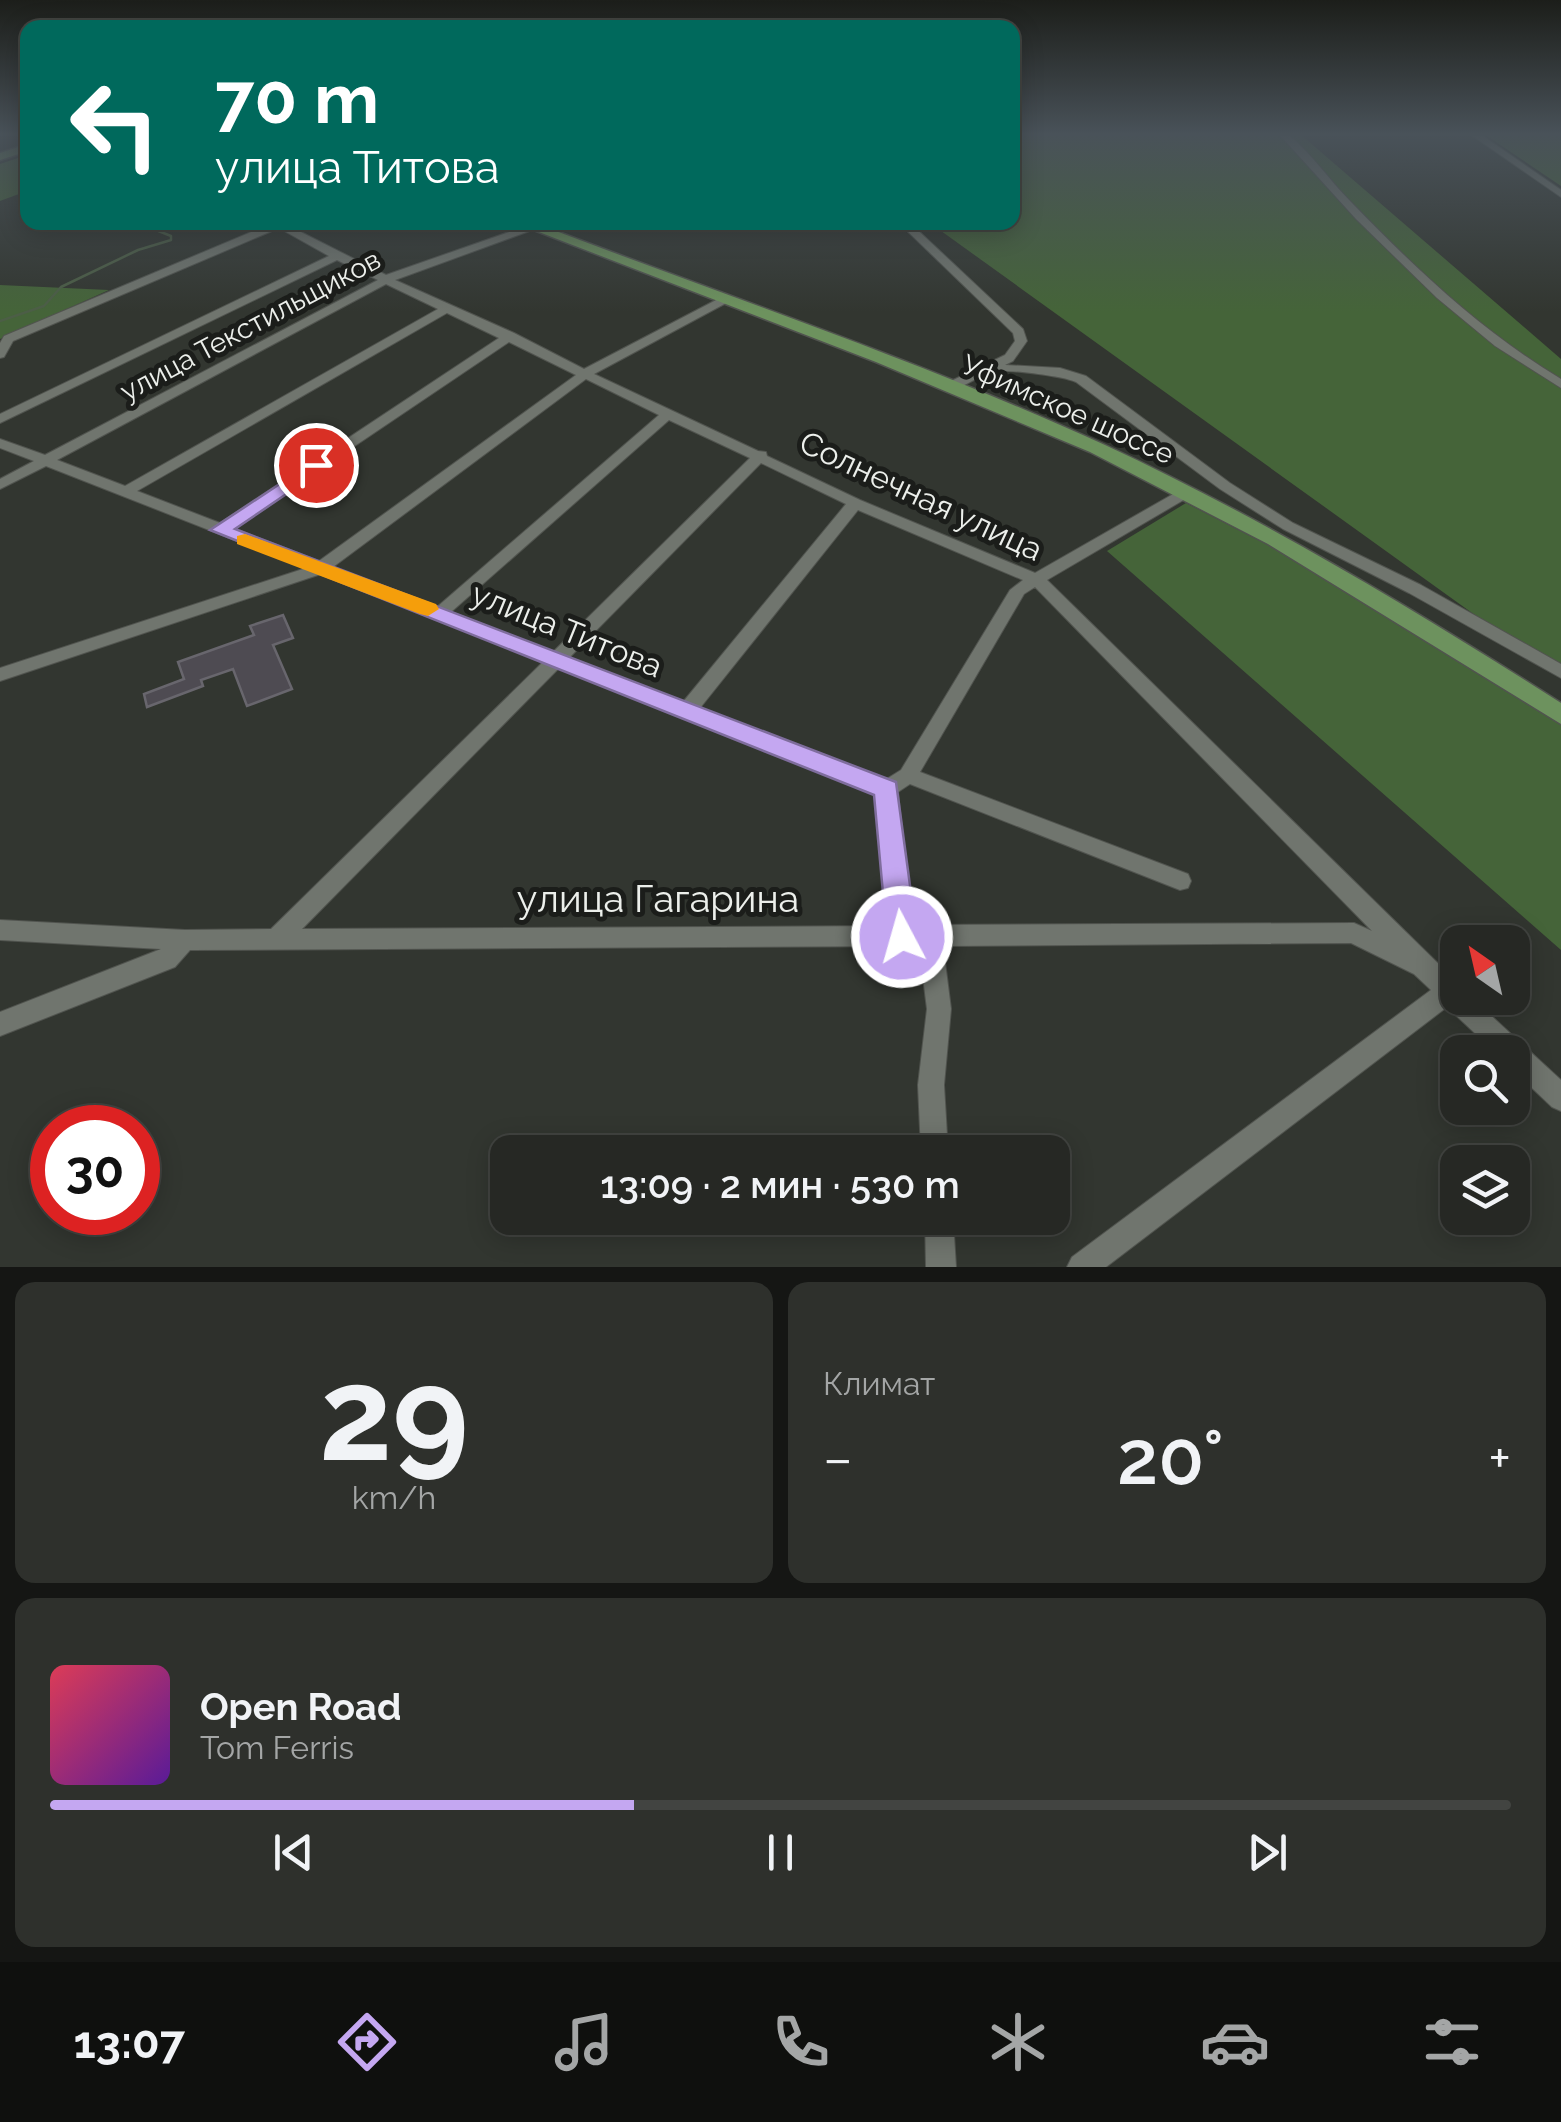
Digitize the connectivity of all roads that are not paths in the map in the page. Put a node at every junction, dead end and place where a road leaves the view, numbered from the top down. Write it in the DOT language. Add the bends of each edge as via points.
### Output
graph roads {
  1 [pos="1336,193"];
  2 [pos="265,230"];
  3 [pos="293,230"];
  4 [pos="513,230"];
  5 [pos="539,230"];
  6 [pos="911,230"];
  7 [pos="336,256"];
  8 [pos="389,278"];
  9 [pos="724,300"];
  10 [pos="449,307"];
  11 [pos="510,336"];
  12 [pos="0,354"];
  13 [pos="996,366"];
  14 [pos="586,373"];
  15 [pos="1561,384"];
  16 [pos="950,386"];
  17 [pos="669,413"];
  18 [pos="0,419"];
  19 [pos="0,443"];
  20 [pos="761,455"];
  21 [pos="44,462"];
  22 [pos="0,485"];
  23 [pos="127,491"];
  24 [pos="1187,492"];
  25 [pos="856,503"];
  26 [pos="220,530"];
  27 [pos="318,570"];
  28 [pos="1038,580"];
  29 [pos="440,614"];
  30 [pos="551,661"];
  31 [pos="1561,672"];
  32 [pos="0,674"];
  33 [pos="686,712"];
  34 [pos="1561,715"];
  35 [pos="908,775"];
  36 [pos="887,789"];
  37 [pos="1180,881"];
  38 [pos="0,930"];
  39 [pos="902,937"];
  40 [pos="278,938"];
  41 [pos="930,938"];
  42 [pos="185,940"];
  43 [pos="1427,971"];
  44 [pos="1440,983"];
  45 [pos="1440,998"];
  46 [pos="1474,1015"];
  47 [pos="0,1024"];
  48 [pos="1561,1098"];
  49 [pos="934,1135"];
  50 [pos="939,1235"];
  51 [pos="941,1267"];
  52 [pos="1082,1267"];
  1 -- 15 [label="street" via="1512,354"];
  2 -- 12 [label="street" via="8,339"];
  3 -- 7 [label="street, Солнечная улица"];
  4 -- 8 [label="street, улица Текстильщиков"];
  5 -- 9 [label="main road, Уфимское шоссе"];
  6 -- 13 [label="street" via="1019,332 1016,349"];
  7 -- 8 [label="street, Солнечная улица"];
  7 -- 18 [label="street"];
  8 -- 10 [label="street, Солнечная улица"];
  8 -- 21 [label="street, улица Текстильщиков"];
  9 -- 14 [label="street"];
  9 -- 16 [label="main road, Уфимское шоссе"];
  10 -- 11 [label="street, Солнечная улица"];
  10 -- 23 [label="street"];
  11 -- 14 [label="street, Солнечная улица"];
  11 -- 26 [label="street"];
  13 -- 16 [label="street"];
  13 -- 31 [label="street" via="1072,374 1288,526"];
  14 -- 17 [label="street, Солнечная улица"];
  14 -- 27 [label="street"];
  16 -- 24 [label="main road, Уфимское шоссе"];
  17 -- 20 [label="street, Солнечная улица"];
  17 -- 29 [label="street"];
  19 -- 21 [label="street, улица Титова"];
  20 -- 25 [label="street, Солнечная улица"];
  20 -- 30 [label="street"];
  21 -- 22 [label="street, улица Текстильщиков"];
  21 -- 23 [label="street, улица Титова"];
  23 -- 26 [label="street, улица Титова"];
  24 -- 28 [label="street"];
  24 -- 34 [label="main road, Уфимское шоссе" via="1275,536"];
  25 -- 28 [label="street, Солнечная улица"];
  25 -- 33 [label="street"];
  26 -- 27 [label="street, улица Титова"];
  27 -- 29 [label="street, улица Титова"];
  27 -- 32 [label="street"];
  28 -- 35 [label="street" via="1018,590"];
  28 -- 43 [label="street, Солнечная улица"];
  29 -- 30 [label="street, улица Титова"];
  30 -- 33 [label="street, улица Титова"];
  30 -- 40 [label="street"];
  33 -- 36 [label="street, улица Титова"];
  35 -- 36 [label="street"];
  35 -- 37 [label="street"];
  36 -- 39 [label="street"];
  38 -- 42 [label="street, улица Гагарина"];
  39 -- 40 [label="street, улица Гагарина"];
  39 -- 41 [label="street, улица Гагарина"];
  40 -- 42 [label="street, улица Гагарина"];
  41 -- 43 [label="street, улица Гагарина" via="1354,933"];
  41 -- 49 [label="street" via="939,1009"];
  42 -- 47 [label="street" via="166,958"];
  43 -- 44 [label="street, Солнечная улица"];
  45 -- 52 [label="street"];
  46 -- 48 [label="street, Солнечная улица"];
  50 -- 51 [label="street"];
}
